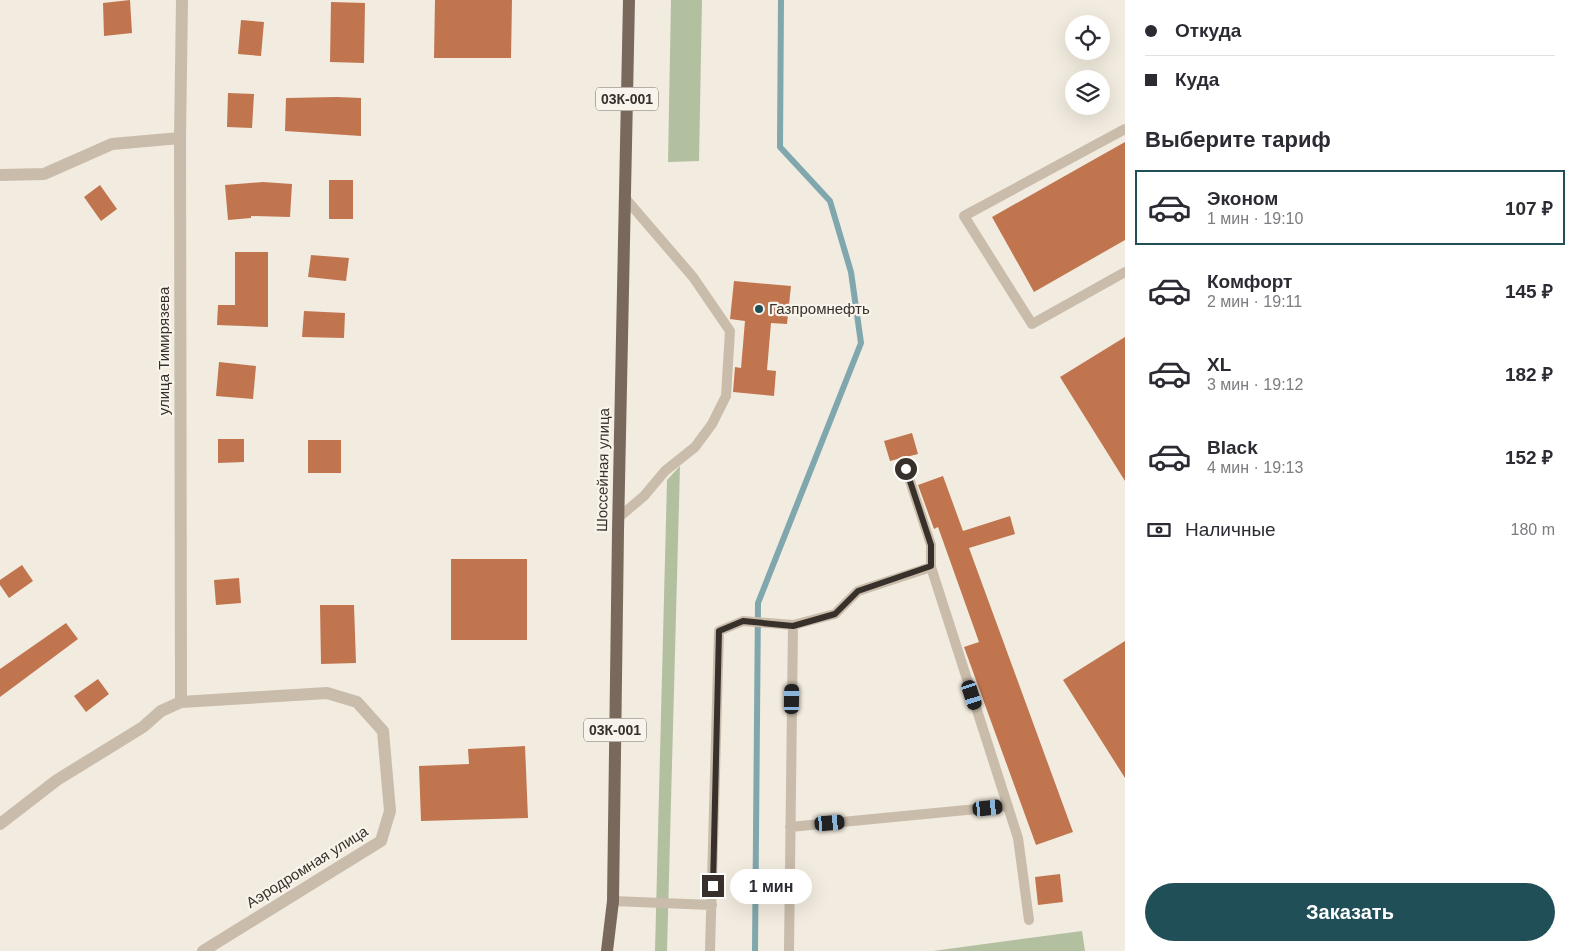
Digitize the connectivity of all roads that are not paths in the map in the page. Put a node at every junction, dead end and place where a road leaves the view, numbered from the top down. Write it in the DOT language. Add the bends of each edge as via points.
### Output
graph roads {
  1 [pos="182,0"];
  2 [pos="629,0"];
  3 [pos="1125,129"];
  4 [pos="180,138"];
  5 [pos="0,175"];
  6 [pos="624,198"];
  7 [pos="1125,272"];
  8 [pos="906,469"];
  9 [pos="618,518"];
  10 [pos="931,566"];
  11 [pos="793,626"];
  12 [pos="181,702"];
  13 [pos="1008,806"];
  14 [pos="0,824"];
  15 [pos="790,827"];
  16 [pos="613,901"];
  17 [pos="712,905"];
  18 [pos="1029,920"];
  19 [pos="609,948"];
  20 [pos="203,951"];
  21 [pos="710,951"];
  22 [pos="789,951"];
  1 -- 4 [label="street, улица Тимирязева"];
  2 -- 6 [label="main road, Шоссейная улица / 03К-001"];
  3 -- 7 [label="lane" via="964,216 1032,324"];
  4 -- 5 [label="street" via="112,144 44,174"];
  4 -- 12 [label="street, улица Тимирязева"];
  6 -- 9 [label="main road, Шоссейная улица / 03К-001"];
  6 -- 9 [label="lane" via="693,277 730,331 726,396 712,424 695,447 665,471 644,496"];
  8 -- 10 [label="lane" via="931,545"];
  9 -- 16 [label="main road, Шоссейная улица / 03К-001"];
  10 -- 11 [label="lane" via="858,591 835,614"];
  10 -- 13 [label="lane"];
  11 -- 15 [label="lane"];
  11 -- 17 [label="lane" via="743,621 719,631"];
  12 -- 14 [label="street" via="161,711 143,727 57,780"];
  12 -- 20 [label="street, Аэродромная улица" via="327,693 357,702 383,731 390,811 380,841"];
  13 -- 15 [label="lane"];
  13 -- 18 [label="lane" via="1018,838"];
  15 -- 22 [label="lane"];
  16 -- 17 [label="lane"];
  16 -- 19 [label="main road, Шоссейная улица / 03К-001"];
  17 -- 21 [label="lane"];
}
